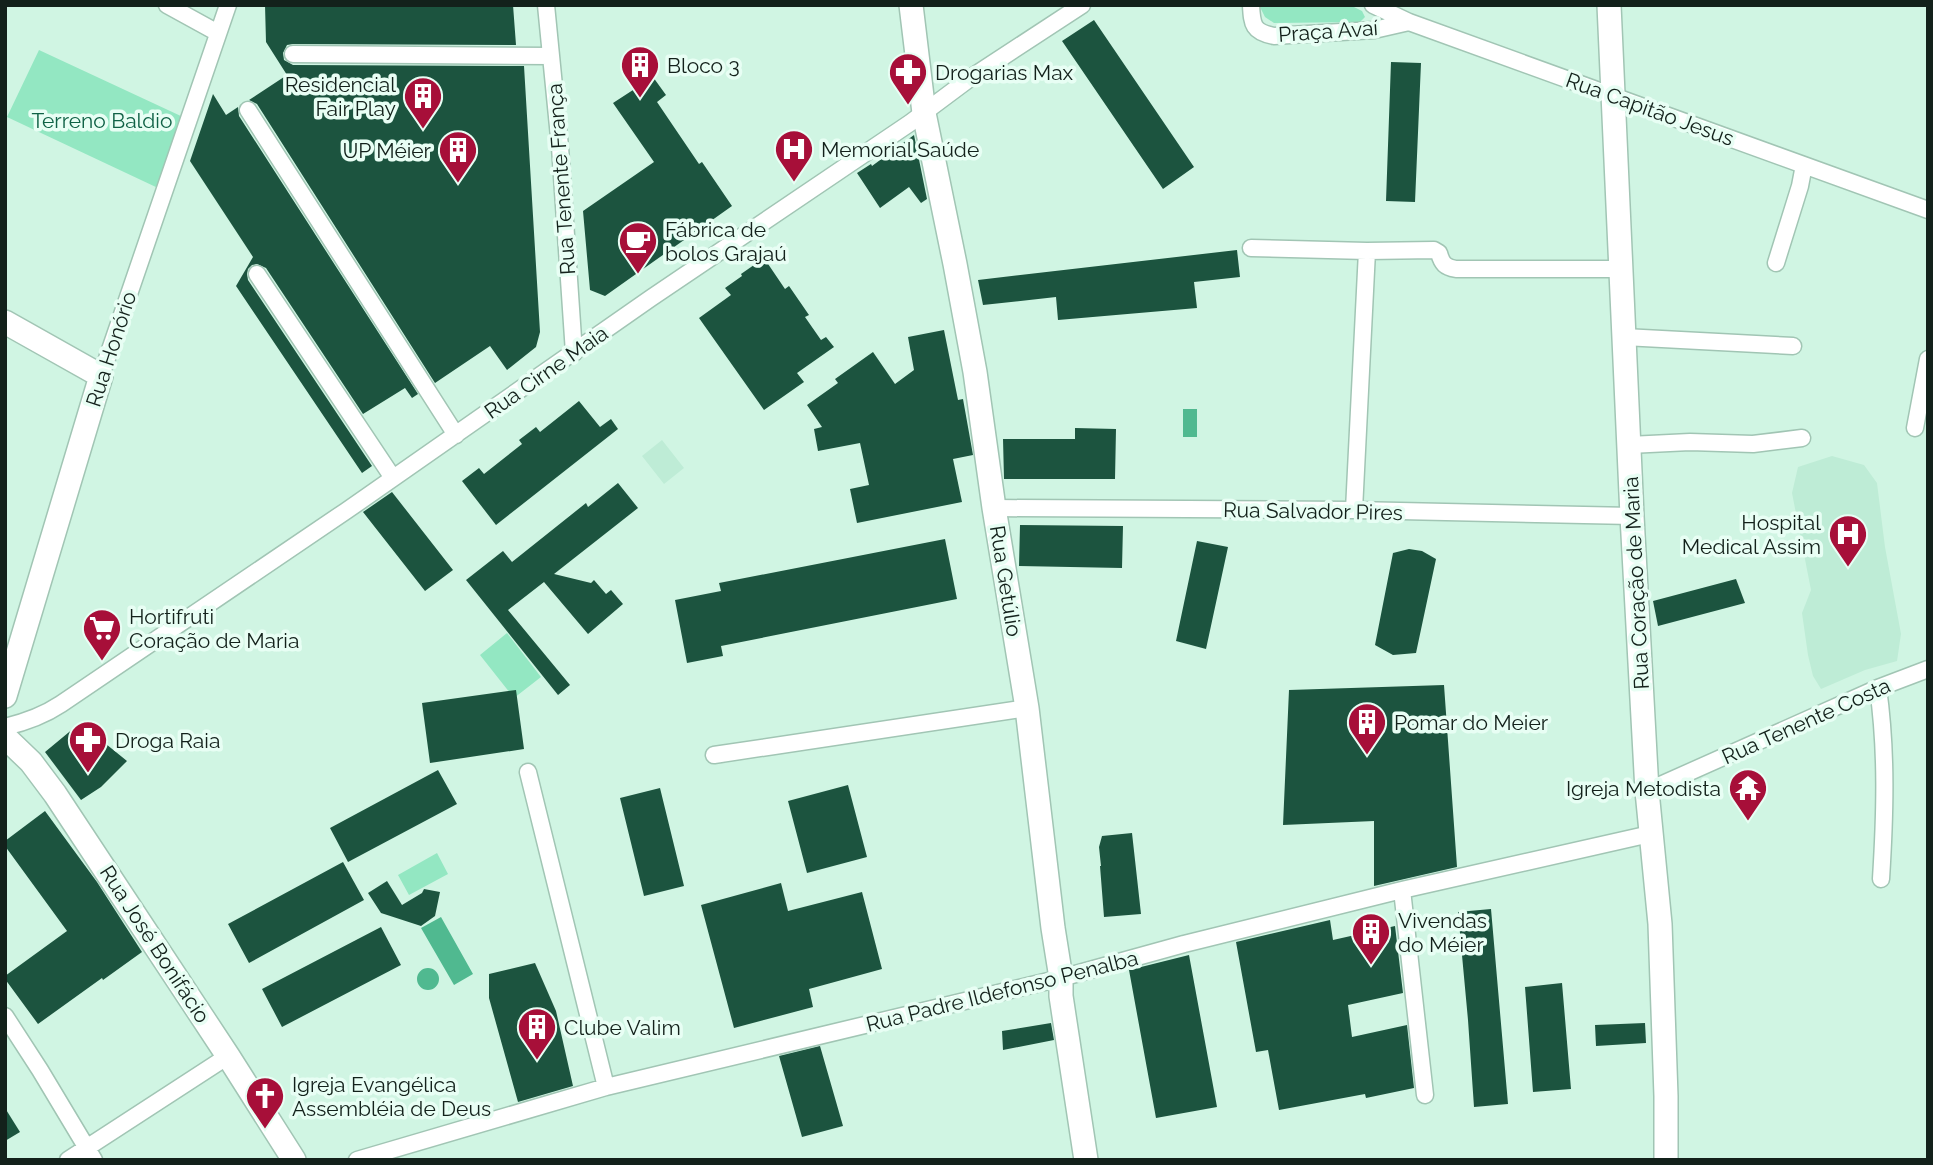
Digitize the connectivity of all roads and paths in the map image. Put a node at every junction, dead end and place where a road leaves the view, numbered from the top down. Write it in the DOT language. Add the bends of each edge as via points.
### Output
graph roads {
  1 [pos="167,5"];
  2 [pos="228,5"];
  3 [pos="546,5"];
  4 [pos="911,5"];
  5 [pos="1082,5"];
  6 [pos="1251,5"];
  7 [pos="1373,5"];
  8 [pos="1409,5"];
  9 [pos="1609,5"];
  10 [pos="1409,22"];
  11 [pos="218,33"];
  12 [pos="293,54"];
  13 [pos="551,56"];
  14 [pos="1614,96"];
  15 [pos="247,110"];
  16 [pos="924,113"];
  17 [pos="1804,165"];
  18 [pos="1928,211"];
  19 [pos="1251,248"];
  20 [pos="1367,251"];
  21 [pos="1776,263"];
  22 [pos="1621,269"];
  23 [pos="257,274"];
  24 [pos="5,322"];
  25 [pos="1624,337"];
  26 [pos="1793,346"];
  27 [pos="574,353"];
  28 [pos="1928,359"];
  29 [pos="101,376"];
  30 [pos="1915,428"];
  31 [pos="456,435"];
  32 [pos="1802,438"];
  33 [pos="1629,445"];
  34 [pos="393,478"];
  35 [pos="994,508"];
  36 [pos="1354,510"];
  37 [pos="1632,516"];
  38 [pos="1928,669"];
  39 [pos="1878,688"];
  40 [pos="5,696"];
  41 [pos="1027,708"];
  42 [pos="5,727"];
  43 [pos="5,737"];
  44 [pos="714,755"];
  45 [pos="528,772"];
  46 [pos="1647,791"];
  47 [pos="1650,834"];
  48 [pos="1881,879"];
  49 [pos="1402,890"];
  50 [pos="1061,978"];
  51 [pos="5,1016"];
  52 [pos="228,1056"];
  53 [pos="606,1087"];
  54 [pos="1425,1095"];
  55 [pos="90,1154"];
  56 [pos="68,1160"];
  57 [pos="294,1160"];
  58 [pos="357,1160"];
  59 [pos="1086,1160"];
  60 [pos="1665,1160"];
  1 -- 11 [label="street"];
  2 -- 11 [label="street, Rua Honório"];
  3 -- 13 [label="street, Rua Tenente França"];
  4 -- 16 [label="street, Rua Getúlio"];
  5 -- 16 [label="street, Rua Cirne Maia"];
  6 -- 10 [label="street, Praça Avaí" via="1254,26 1274,36 1374,30"];
  7 -- 10 [label="street, Rua Capitão Jesus"];
  8 -- 10 [label="street, Praça Avaí"];
  9 -- 14 [label="street, Rua Coração de Maria"];
  10 -- 14 [label="street, Rua Capitão Jesus"];
  11 -- 29 [label="street, Rua Honório"];
  12 -- 13 [label="street"];
  13 -- 27 [label="street, Rua Tenente França"];
  14 -- 17 [label="street, Rua Capitão Jesus"];
  14 -- 22 [label="street, Rua Coração de Maria"];
  15 -- 31 [label="street"];
  16 -- 27 [label="street, Rua Cirne Maia"];
  16 -- 35 [label="street, Rua Getúlio" via="972,359"];
  17 -- 18 [label="street, Rua Capitão Jesus"];
  17 -- 21 [label="street"];
  19 -- 20 [label="street"];
  20 -- 22 [label="street" via="1434,250 1446,267 1456,269"];
  20 -- 36 [label="street"];
  22 -- 25 [label="street, Rua Coração de Maria"];
  23 -- 34 [label="street"];
  24 -- 29 [label="street"];
  25 -- 26 [label="street"];
  25 -- 33 [label="street, Rua Coração de Maria"];
  27 -- 31 [label="street, Rua Cirne Maia"];
  28 -- 30 [label="street"];
  29 -- 40 [label="street, Rua Honório"];
  31 -- 34 [label="street, Rua Cirne Maia"];
  32 -- 33 [label="street" via="1753,444"];
  33 -- 37 [label="street, Rua Coração de Maria"];
  34 -- 42 [label="street, Rua Cirne Maia" via="45,715"];
  35 -- 36 [label="street, Rua Salvador Pires"];
  35 -- 41 [label="street, Rua Getúlio"];
  36 -- 37 [label="street, Rua Salvador Pires"];
  37 -- 46 [label="street, Rua Coração de Maria"];
  38 -- 39 [label="street, Rua Tenente Costa"];
  39 -- 46 [label="street, Rua Tenente Costa"];
  39 -- 48 [label="street" via="1885,756"];
  41 -- 44 [label="street"];
  41 -- 50 [label="street, Rua Getúlio"];
  43 -- 52 [label="street, Rua José Bonifácio" via="55,794"];
  45 -- 53 [label="street"];
  46 -- 47 [label="street, Rua Coração de Maria"];
  47 -- 49 [label="street, Rua Padre Ildefonso Penalba"];
  47 -- 60 [label="street, Rua Coração de Maria" via="1660,925"];
  49 -- 50 [label="street, Rua Padre Ildefonso Penalba"];
  49 -- 54 [label="street"];
  50 -- 53 [label="street, Rua Padre Ildefonso Penalba"];
  50 -- 59 [label="street, Rua Getúlio"];
  51 -- 55 [label="street"];
  52 -- 55 [label="street"];
  52 -- 57 [label="street, Rua José Bonifácio"];
  53 -- 58 [label="street, Rua Padre Ildefonso Penalba"];
  55 -- 56 [label="street"];
}
